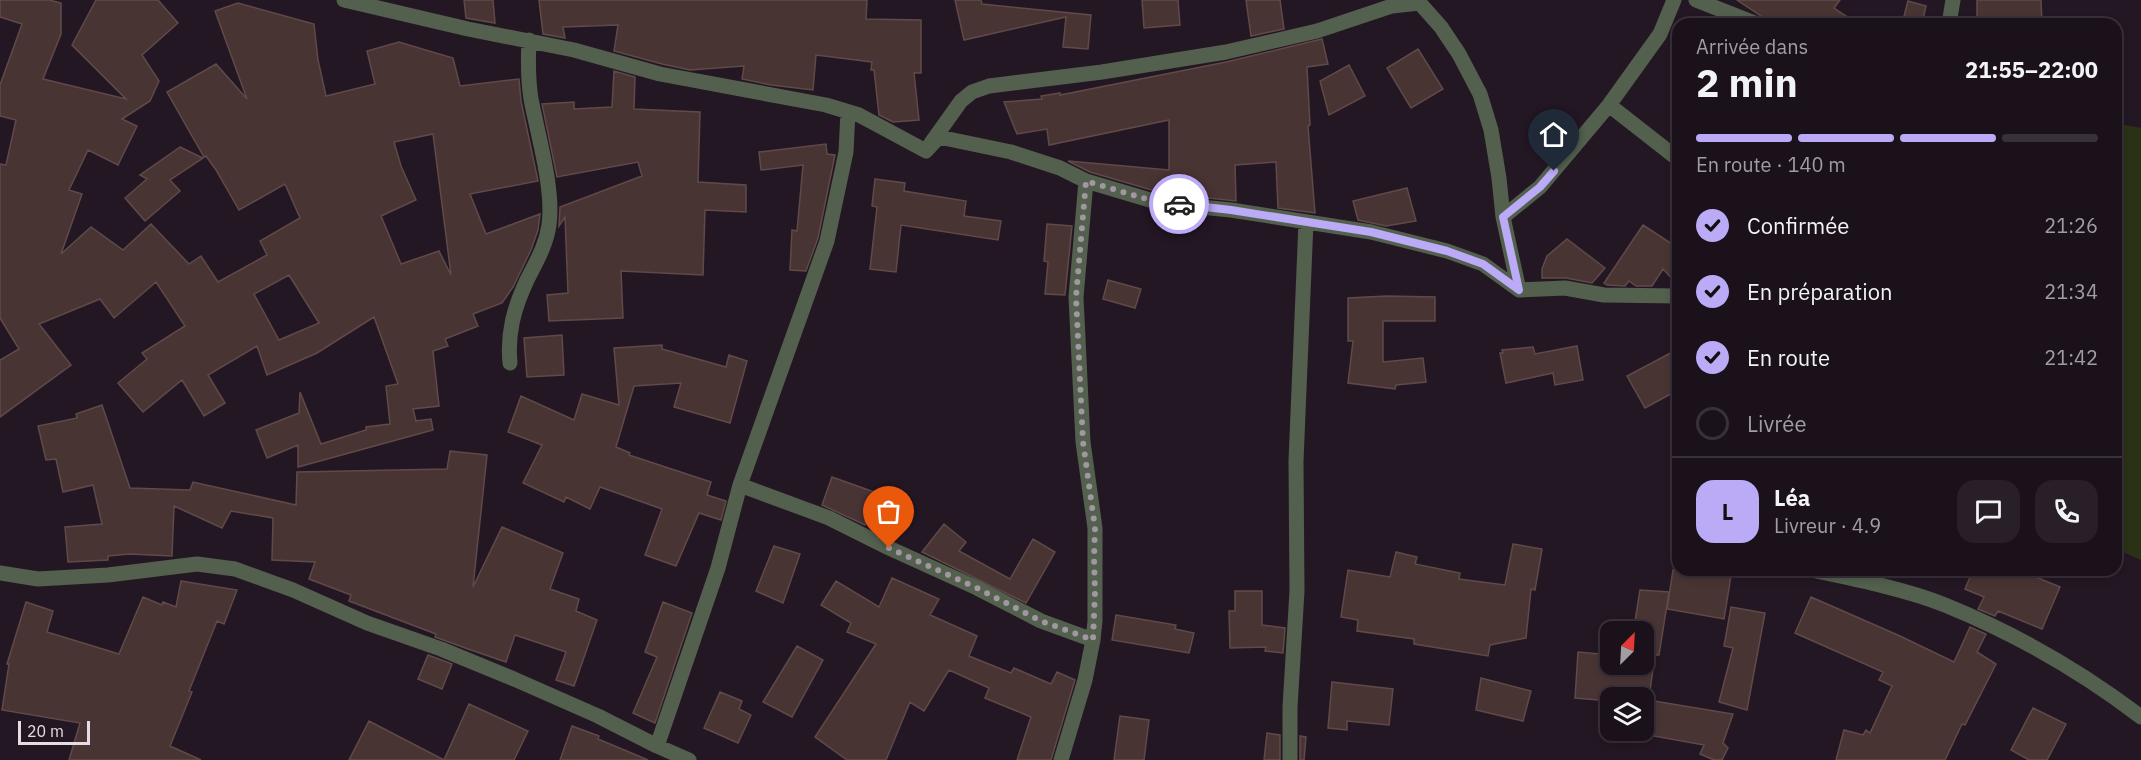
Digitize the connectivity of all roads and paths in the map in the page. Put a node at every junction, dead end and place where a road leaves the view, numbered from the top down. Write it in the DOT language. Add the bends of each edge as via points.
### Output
graph roads {
  1 [pos="344,0"];
  2 [pos="1674,0"];
  3 [pos="1696,0"];
  4 [pos="1953,0"];
  5 [pos="1418,2"];
  6 [pos="1742,18"];
  7 [pos="1951,18"];
  8 [pos="529,40"];
  9 [pos="1610,105"];
  10 [pos="848,112"];
  11 [pos="926,151"];
  12 [pos="1672,154"];
  13 [pos="1086,181"];
  14 [pos="1503,217"];
  15 [pos="1306,222"];
  16 [pos="1519,290"];
  17 [pos="1672,296"];
  18 [pos="510,363"];
  19 [pos="740,485"];
  20 [pos="0,573"];
  21 [pos="1838,576"];
  22 [pos="1093,640"];
  23 [pos="2141,717"];
  24 [pos="657,746"];
  25 [pos="689,760"];
  26 [pos="1061,760"];
  27 [pos="1290,760"];
  1 -- 8 [label="street"];
  2 -- 9 [label="street" via="1660,34"];
  3 -- 6 [label="street"];
  4 -- 7 [label="street"];
  5 -- 11 [label="street" via="1226,52 989,86 961,100"];
  5 -- 14 [label="street" via="1441,27 1480,94 1491,130"];
  8 -- 10 [label="street" via="660,74"];
  8 -- 18 [label="street" via="528,71 550,200 549,226 542,252 510,324"];
  9 -- 12 [label="street"];
  9 -- 14 [label="street" via="1540,187"];
  10 -- 11 [label="street"];
  10 -- 19 [label="street" via="846,152 827,241"];
  11 -- 13 [label="street" via="939,137 1011,152"];
  13 -- 15 [label="street" via="1160,203"];
  13 -- 22 [label="street" via="1076,297 1083,442 1095,528"];
  14 -- 16 [label="street"];
  15 -- 16 [label="street" via="1371,232 1447,251 1483,264"];
  15 -- 27 [label="street"];
  16 -- 17 [label="street" via="1565,288 1604,295"];
  19 -- 22 [label="street" via="829,518 1041,621"];
  19 -- 24 [label="street" via="718,568"];
  20 -- 24 [label="street" via="38,579 197,564 235,569 514,679"];
  21 -- 23 [label="street" via="1944,604 2037,648"];
  22 -- 26 [label="street"];
  24 -- 25 [label="street"];
}
